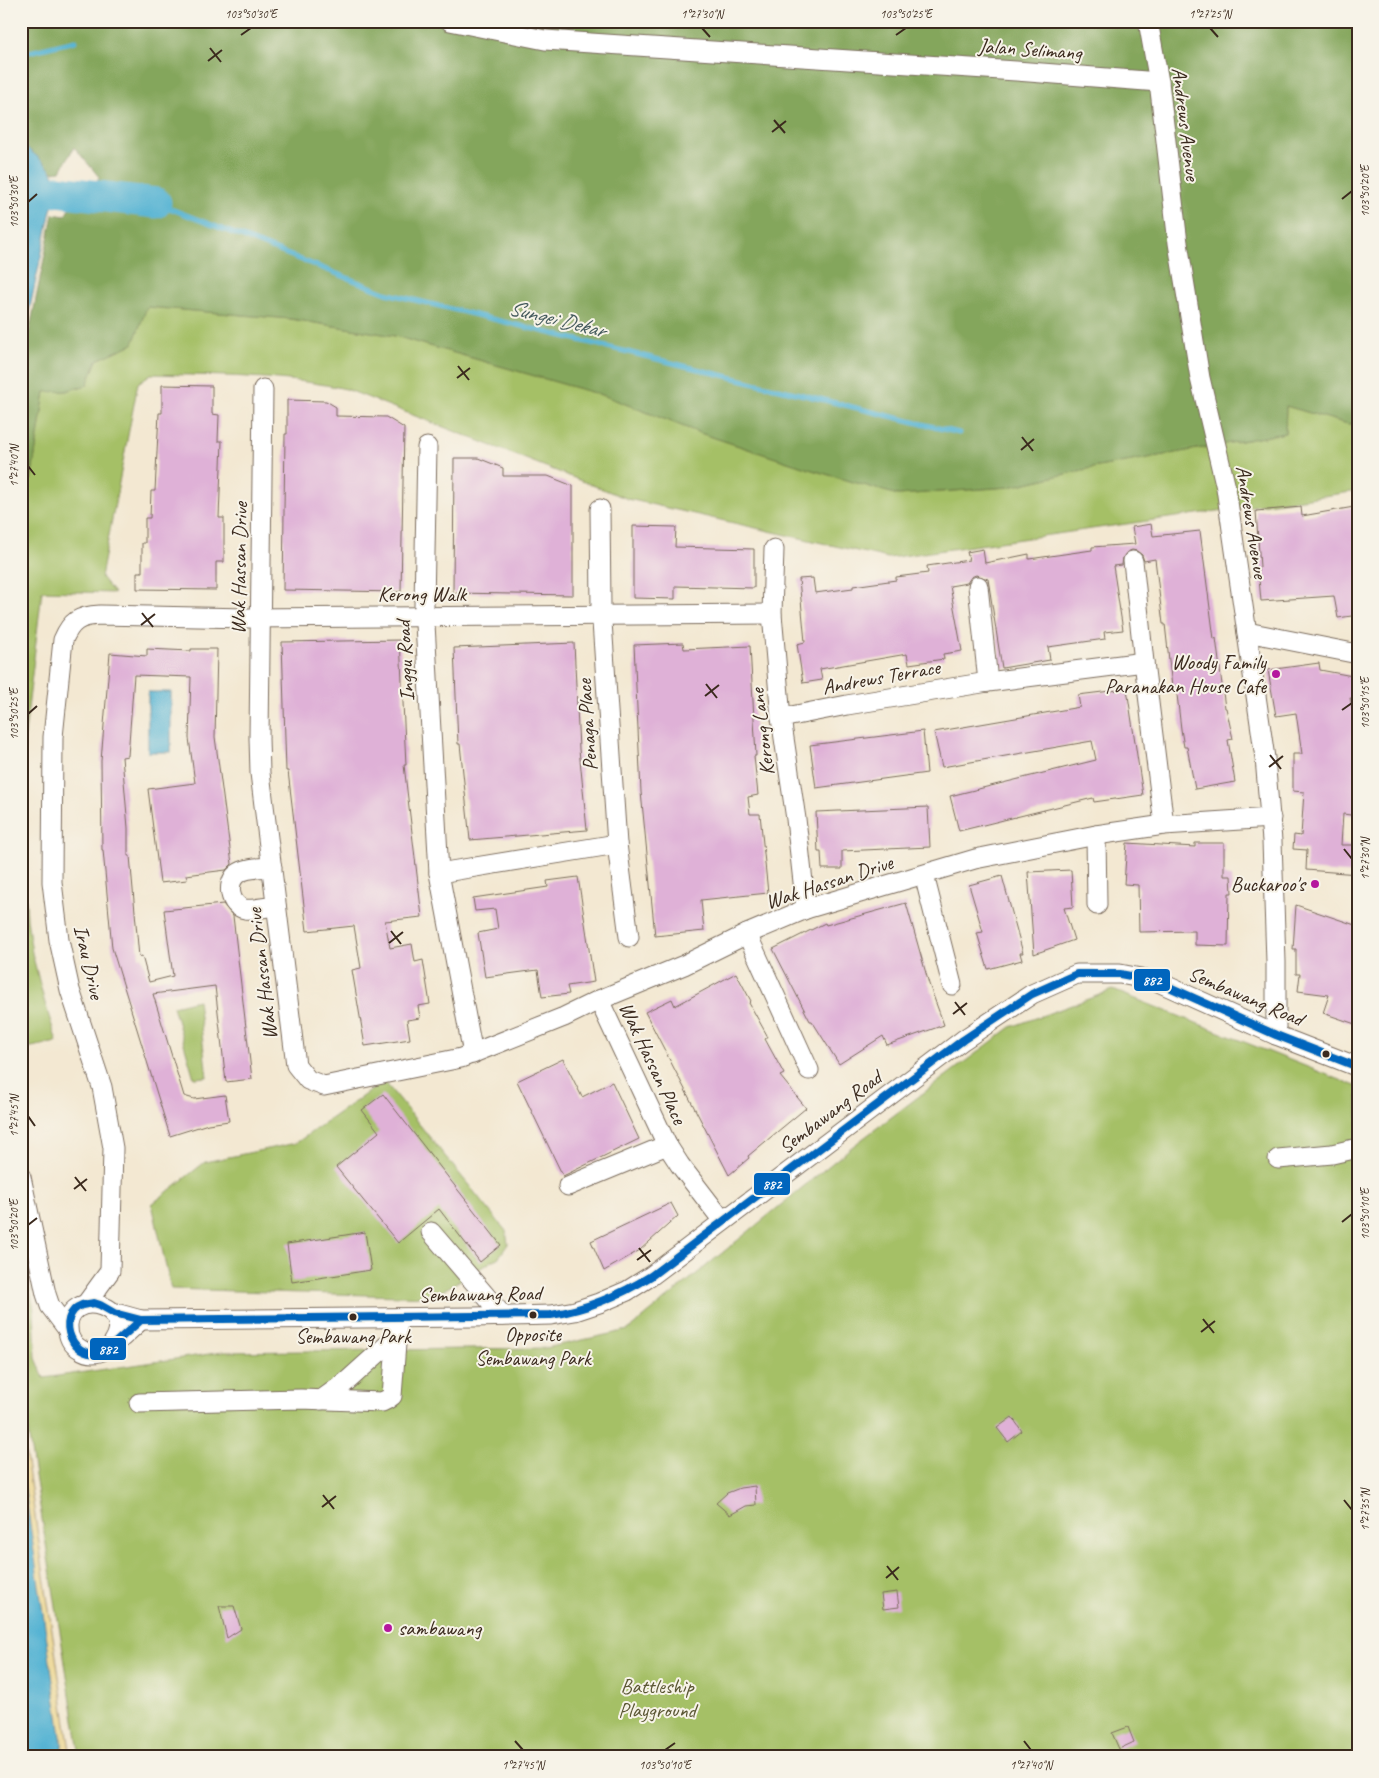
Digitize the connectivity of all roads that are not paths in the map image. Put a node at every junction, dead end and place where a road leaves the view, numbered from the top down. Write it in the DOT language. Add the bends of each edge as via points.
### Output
graph roads {
  1 [pos="450,21"];
  2 [pos="1148,21"];
  3 [pos="1159,82"];
  4 [pos="262,389"];
  5 [pos="427,446"];
  6 [pos="600,509"];
  7 [pos="774,549"];
  8 [pos="1133,561"];
  9 [pos="978,586"];
  10 [pos="772,614"];
  11 [pos="602,615"];
  12 [pos="425,617"];
  13 [pos="261,618"];
  14 [pos="74,622"];
  15 [pos="1247,632"];
  16 [pos="1358,654"];
  17 [pos="1144,662"];
  18 [pos="988,682"];
  19 [pos="781,718"];
  20 [pos="1271,818"];
  21 [pos="1164,825"];
  22 [pos="1096,835"];
  23 [pos="617,844"];
  24 [pos="272,867"];
  25 [pos="439,873"];
  26 [pos="924,875"];
  27 [pos="1097,905"];
  28 [pos="276,906"];
  29 [pos="806,909"];
  30 [pos="748,934"];
  31 [pos="629,937"];
  32 [pos="952,985"];
  33 [pos="599,1000"];
  34 [pos="1276,1035"];
  35 [pos="473,1054"];
  36 [pos="1358,1067"];
  37 [pos="809,1070"];
  38 [pos="667,1145"];
  39 [pos="1358,1148"];
  40 [pos="1278,1159"];
  41 [pos="21,1177"];
  42 [pos="568,1186"];
  43 [pos="723,1222"];
  44 [pos="431,1232"];
  45 [pos="86,1304"];
  46 [pos="112,1312"];
  47 [pos="503,1316"];
  48 [pos="398,1318"];
  49 [pos="141,1320"];
  50 [pos="68,1330"];
  51 [pos="396,1337"];
  52 [pos="109,1348"];
  53 [pos="321,1400"];
  54 [pos="139,1403"];
  1 -- 3 [label="street, Jalan Selimang" via="545,40"];
  2 -- 3 [label="street, Andrews Avenue"];
  3 -- 15 [label="street, Andrews Avenue" via="1180,252 1200,378 1226,488"];
  4 -- 13 [label="street, Wak Hassan Drive"];
  5 -- 12 [label="street, Inggu Road"];
  6 -- 11 [label="street, Penaga Place"];
  7 -- 10 [label="street, Kerong Lane"];
  8 -- 17 [label="street"];
  9 -- 18 [label="street"];
  10 -- 11 [label="street, Kerong Walk"];
  10 -- 19 [label="street, Kerong Lane"];
  11 -- 12 [label="street, Kerong Walk"];
  11 -- 23 [label="street, Penaga Place"];
  12 -- 13 [label="street, Kerong Walk"];
  12 -- 25 [label="street, Inggu Road"];
  13 -- 14 [label="street, Kerong Walk" via="100,615 86,616"];
  13 -- 24 [label="street, Wak Hassan Drive" via="260,773"];
  14 -- 45 [label="street, Irau Drive" via="63,640 53,737 52,882 59,940 70,990 102,1086 113,1148 110,1271"];
  15 -- 16 [label="street"];
  15 -- 20 [label="street, Andrews Avenue"];
  17 -- 18 [label="street, Andrews Terrace"];
  17 -- 21 [label="street"];
  18 -- 19 [label="street, Andrews Terrace"];
  19 -- 29 [label="street, Kerong Lane"];
  20 -- 21 [label="street, Wak Hassan Drive"];
  20 -- 34 [label="street, Andrews Avenue"];
  21 -- 22 [label="street, Wak Hassan Drive"];
  22 -- 26 [label="street, Wak Hassan Drive" via="975,858"];
  22 -- 27 [label="street"];
  23 -- 25 [label="street"];
  23 -- 31 [label="street, Penaga Place"];
  24 -- 28 [label="street, Wak Hassan Drive"];
  24 -- 28 [label="street" via="238,873 232,879 231,890 234,902 245,909"];
  25 -- 35 [label="street, Inggu Road"];
  26 -- 29 [label="street, Wak Hassan Drive"];
  26 -- 32 [label="street, Wak Hassan Drive"];
  28 -- 35 [label="street, Wak Hassan Drive" via="296,1065 308,1080 324,1086"];
  29 -- 30 [label="street, Wak Hassan Drive"];
  30 -- 33 [label="street, Wak Hassan Drive"];
  30 -- 37 [label="street, Wak Hassan Drive"];
  33 -- 35 [label="street, Wak Hassan Drive"];
  33 -- 38 [label="street, Wak Hassan Place"];
  34 -- 36 [label="street, Sembawang Road"];
  34 -- 43 [label="street, Sembawang Road" via="1156,981 1120,974 1077,974 1032,994 963,1040"];
  38 -- 42 [label="street, Wak Hassan Place"];
  38 -- 43 [label="street, Wak Hassan Place"];
  39 -- 40 [label="street"];
  41 -- 50 [label="street" via="46,1294 50,1306"];
  43 -- 47 [label="street, Sembawang Road" via="627,1291 575,1311"];
  44 -- 47 [label="street"];
  45 -- 46 [label="street, Sembawang Road" via="100,1304"];
  45 -- 50 [label="street" via="72,1314"];
  46 -- 49 [label="street, Sembawang Road"];
  46 -- 52 [label="street" via="117,1335"];
  47 -- 48 [label="street, Sembawang Road"];
  48 -- 49 [label="street, Sembawang Road"];
  48 -- 51 [label="street"];
  49 -- 52 [label="street"];
  50 -- 52 [label="street" via="74,1345 83,1351 94,1353"];
  51 -- 53 [label="street"];
  51 -- 53 [label="street" via="392,1396 382,1402"];
  53 -- 54 [label="street"];
}
